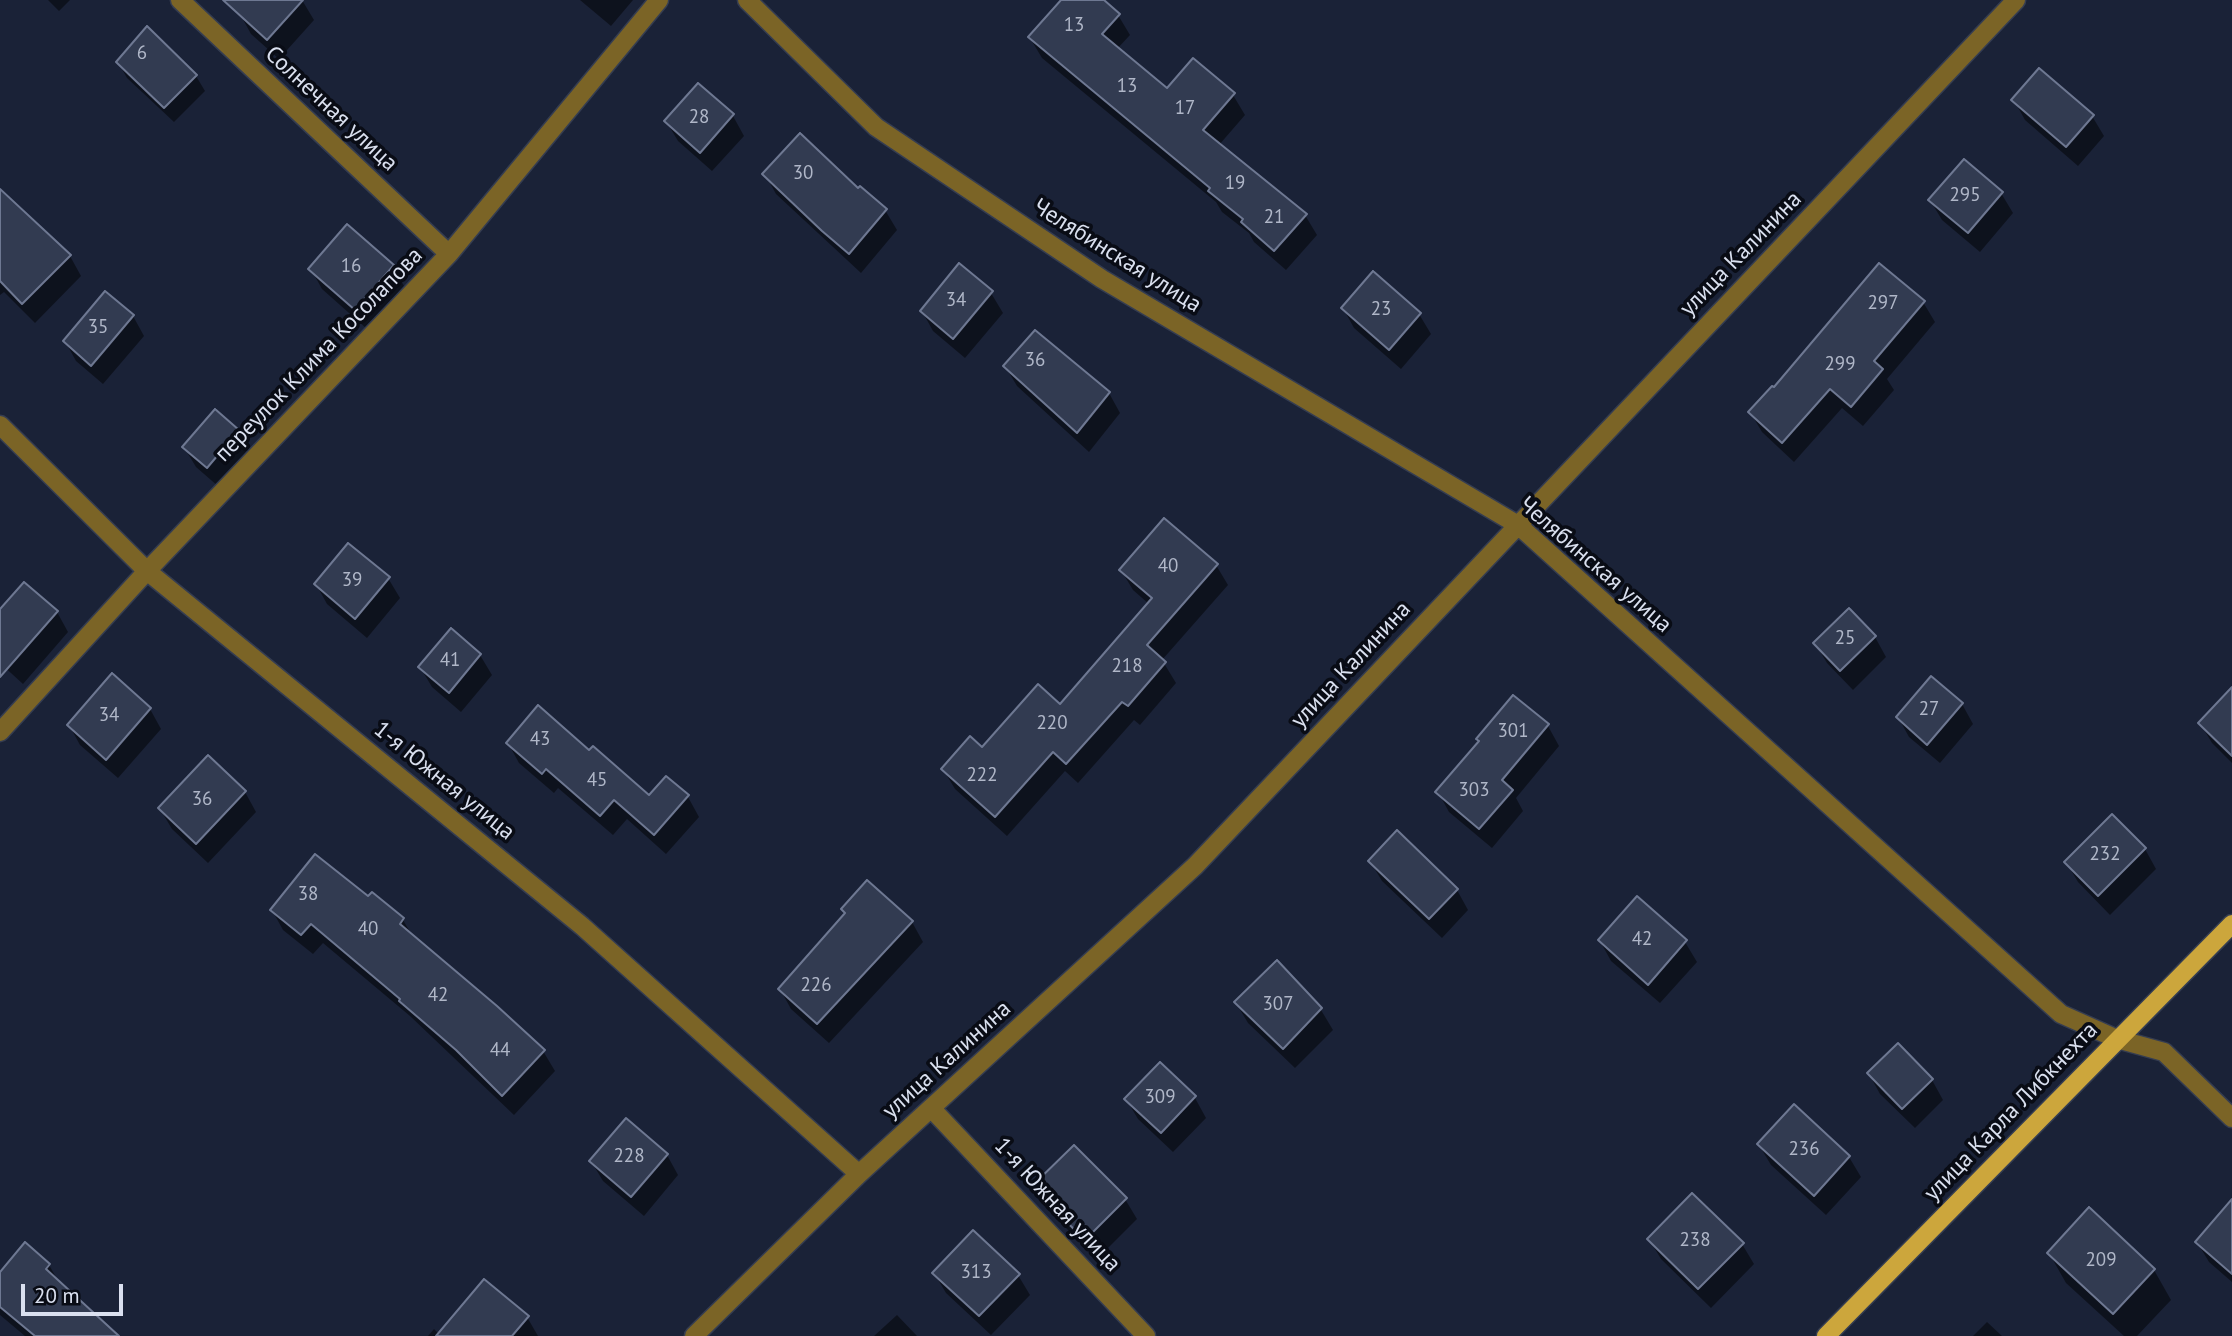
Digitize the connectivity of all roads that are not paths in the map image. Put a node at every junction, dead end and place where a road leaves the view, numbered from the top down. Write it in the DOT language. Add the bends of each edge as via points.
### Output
graph roads {
  1 [pos="180,0"];
  2 [pos="659,0"];
  3 [pos="747,0"];
  4 [pos="2016,0"];
  5 [pos="449,254"];
  6 [pos="0,425"];
  7 [pos="1518,525"];
  8 [pos="147,571"];
  9 [pos="0,732"];
  10 [pos="2232,924"];
  11 [pos="2117,1039"];
  12 [pos="932,1108"];
  13 [pos="2232,1118"];
  14 [pos="859,1174"];
  15 [pos="694,1336"];
  16 [pos="1146,1336"];
  17 [pos="1826,1336"];
  1 -- 5 [label="street, Солнечная улица"];
  2 -- 5 [label="street, переулок Клима Косолапова"];
  3 -- 7 [label="street, Челябинская улица" via="876,127 1102,279"];
  4 -- 7 [label="street, улица Калинина"];
  5 -- 8 [label="street, переулок Клима Косолапова"];
  6 -- 8 [label="street, 1-я Южная улица"];
  7 -- 11 [label="street, Челябинская улица" via="2061,1014"];
  7 -- 12 [label="street, улица Калинина" via="1195,866"];
  8 -- 9 [label="street, переулок Клима Косолапова"];
  8 -- 14 [label="street, 1-я Южная улица" via="582,926"];
  10 -- 11 [label="main road, улица Карла Либкнехта"];
  11 -- 13 [label="street, Челябинская улица" via="2164,1052"];
  11 -- 17 [label="main road, улица Карла Либкнехта"];
  12 -- 14 [label="street, улица Калинина"];
  12 -- 16 [label="street, 1-я Южная улица"];
  14 -- 15 [label="street, улица Калинина"];
}
